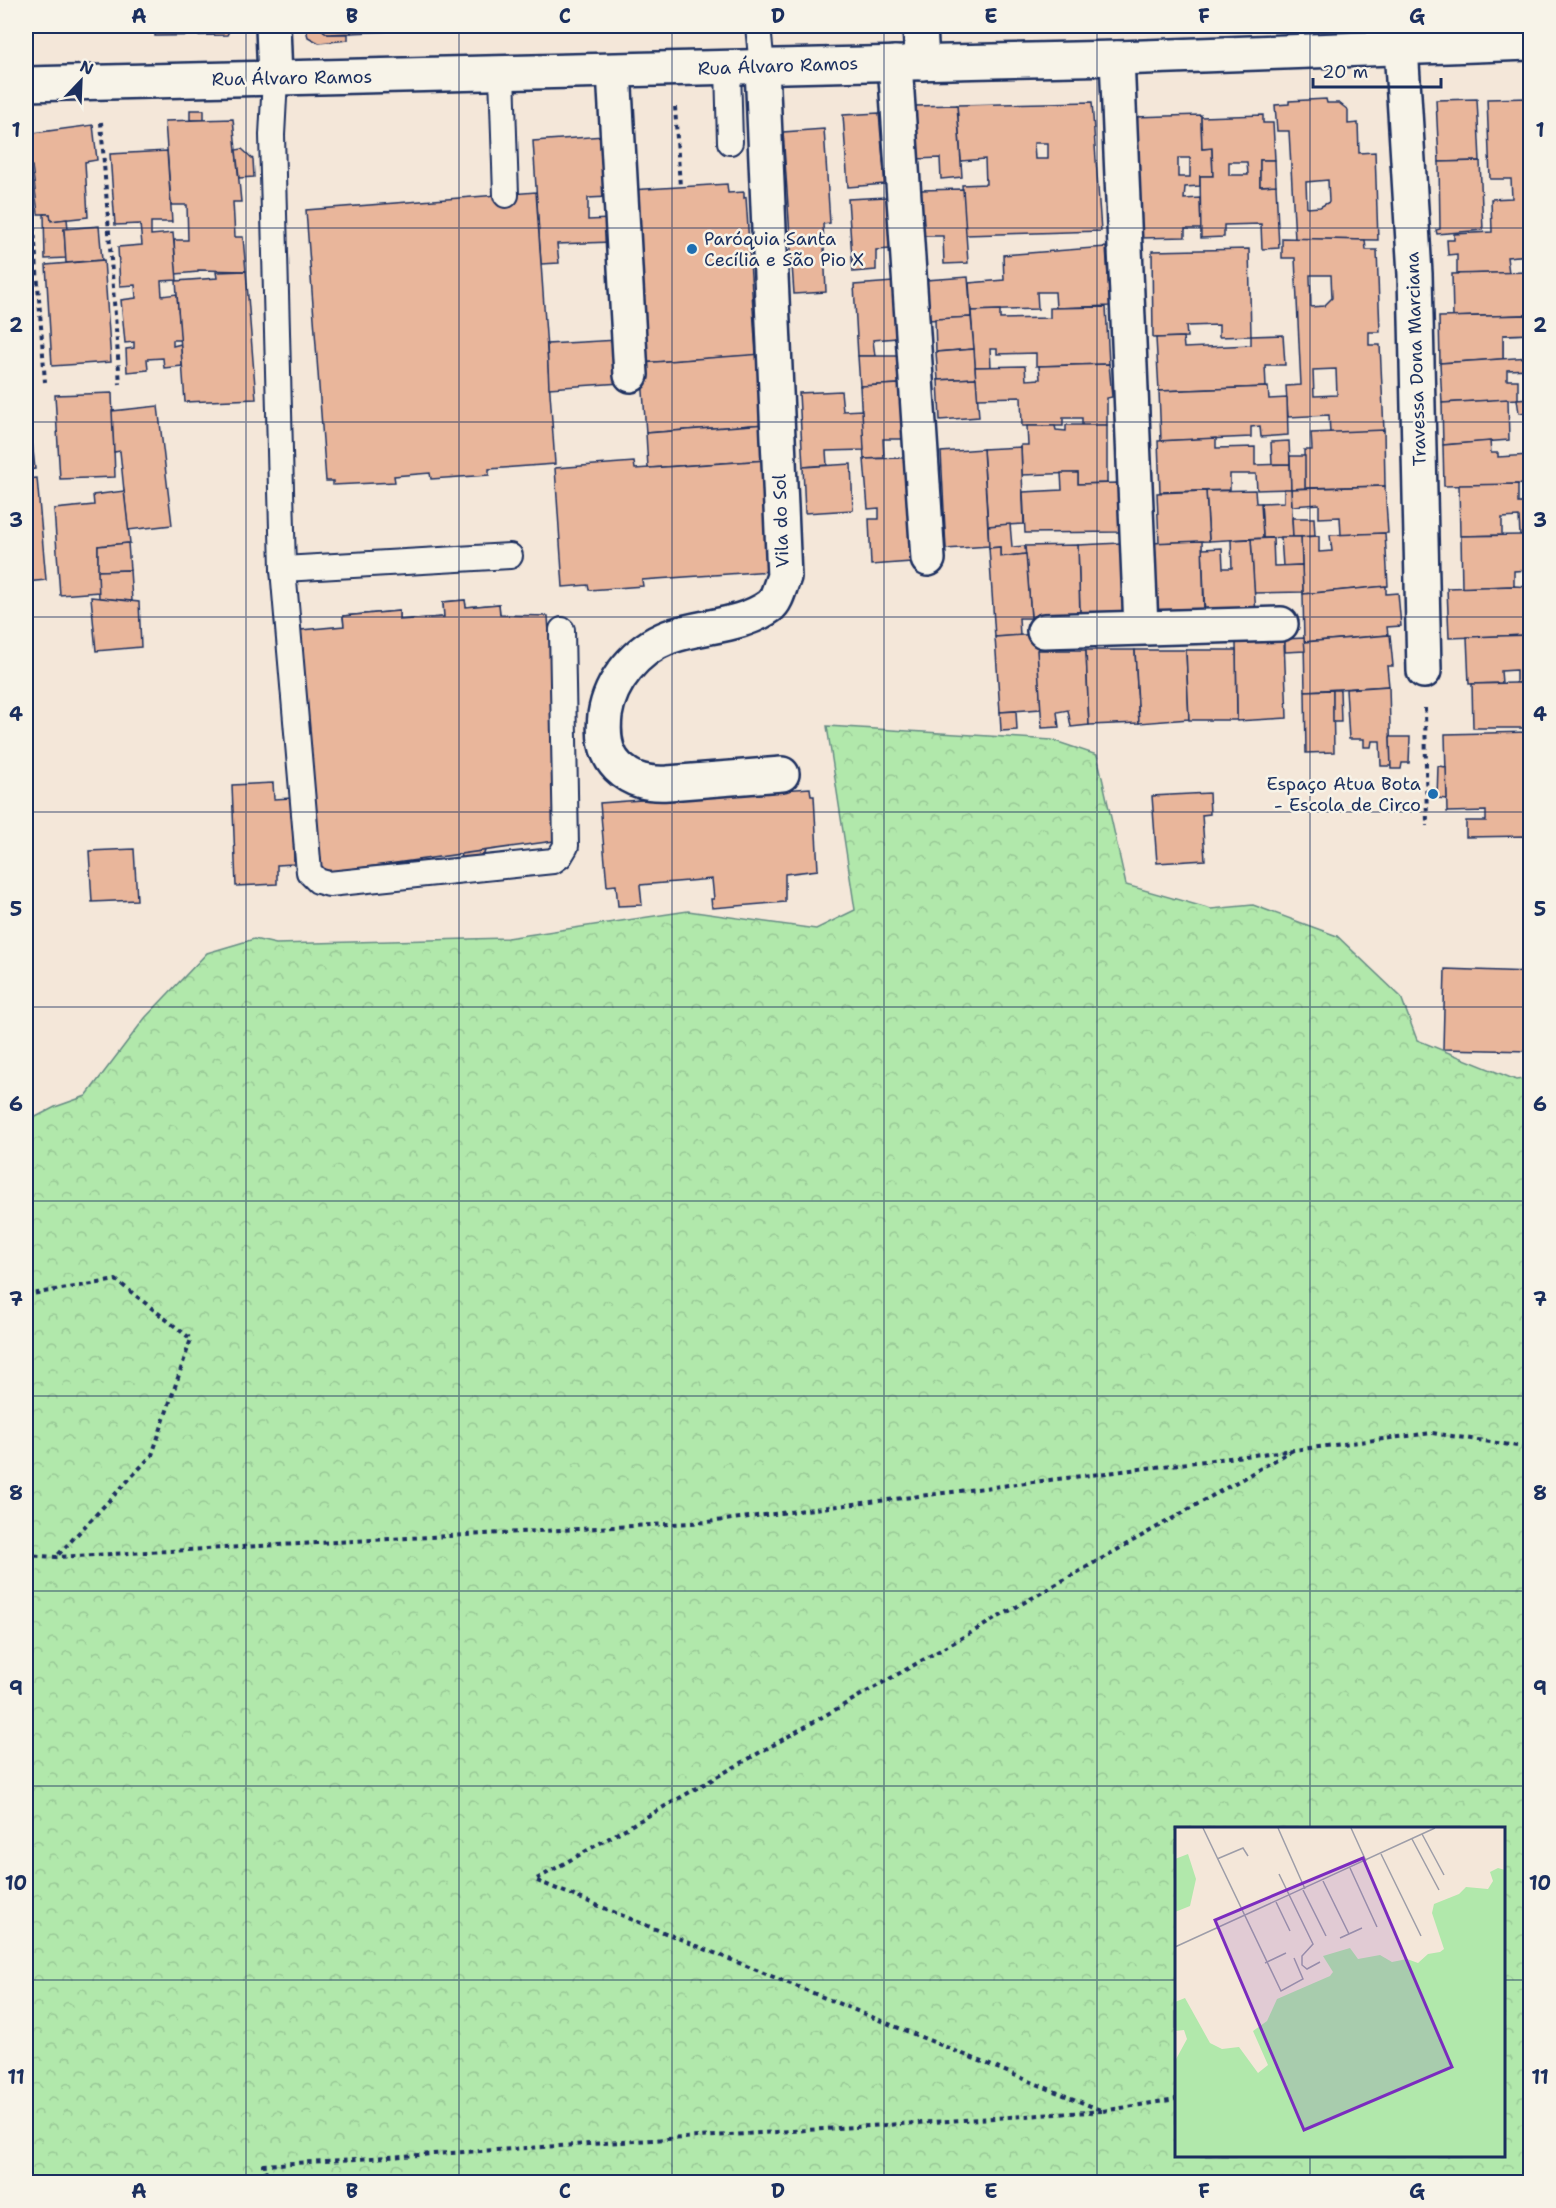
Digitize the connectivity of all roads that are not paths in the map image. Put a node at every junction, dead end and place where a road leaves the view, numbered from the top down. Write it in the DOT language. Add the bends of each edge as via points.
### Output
graph roads {
  1 [pos="273,26"];
  2 [pos="758,26"];
  3 [pos="920,26"];
  4 [pos="1530,43"];
  5 [pos="1401,47"];
  6 [pos="1117,58"];
  7 [pos="908,63"];
  8 [pos="762,67"];
  9 [pos="728,68"];
  10 [pos="614,71"];
  11 [pos="502,74"];
  12 [pos="275,79"];
  13 [pos="26,84"];
  14 [pos="730,142"];
  15 [pos="506,195"];
  16 [pos="631,375"];
  17 [pos="510,556"];
  18 [pos="928,559"];
  19 [pos="283,569"];
  20 [pos="1281,624"];
  21 [pos="1141,627"];
  22 [pos="562,630"];
  23 [pos="1044,631"];
  24 [pos="1424,671"];
  25 [pos="782,774"];
  1 -- 12 [label="street"];
  2 -- 8 [label="lane"];
  3 -- 7 [label="street"];
  4 -- 5 [label="street, Rua Álvaro Ramos"];
  5 -- 6 [label="street, Rua Álvaro Ramos"];
  5 -- 24 [label="street, Travessa Dona Marciana" via="1415,274"];
  6 -- 7 [label="street, Rua Álvaro Ramos"];
  6 -- 21 [label="street"];
  7 -- 8 [label="street, Rua Álvaro Ramos"];
  7 -- 18 [label="street"];
  8 -- 9 [label="street, Rua Álvaro Ramos"];
  8 -- 25 [label="street, Vila do Sol" via="784,577 772,604 764,609 747,618 668,638 644,652 615,684 604,726 605,748 614,763 639,781 660,784"];
  9 -- 10 [label="street, Rua Álvaro Ramos"];
  9 -- 14 [label="lane"];
  10 -- 11 [label="street, Rua Álvaro Ramos"];
  10 -- 16 [label="street"];
  11 -- 12 [label="street, Rua Álvaro Ramos"];
  11 -- 15 [label="lane"];
  12 -- 13 [label="street, Rua Álvaro Ramos"];
  12 -- 19 [label="lane" via="272,135"];
  17 -- 19 [label="lane"];
  19 -- 22 [label="lane" via="309,872 318,881 329,884 553,861 561,856 566,846"];
  20 -- 21 [label="street"];
  21 -- 23 [label="street"];
}
